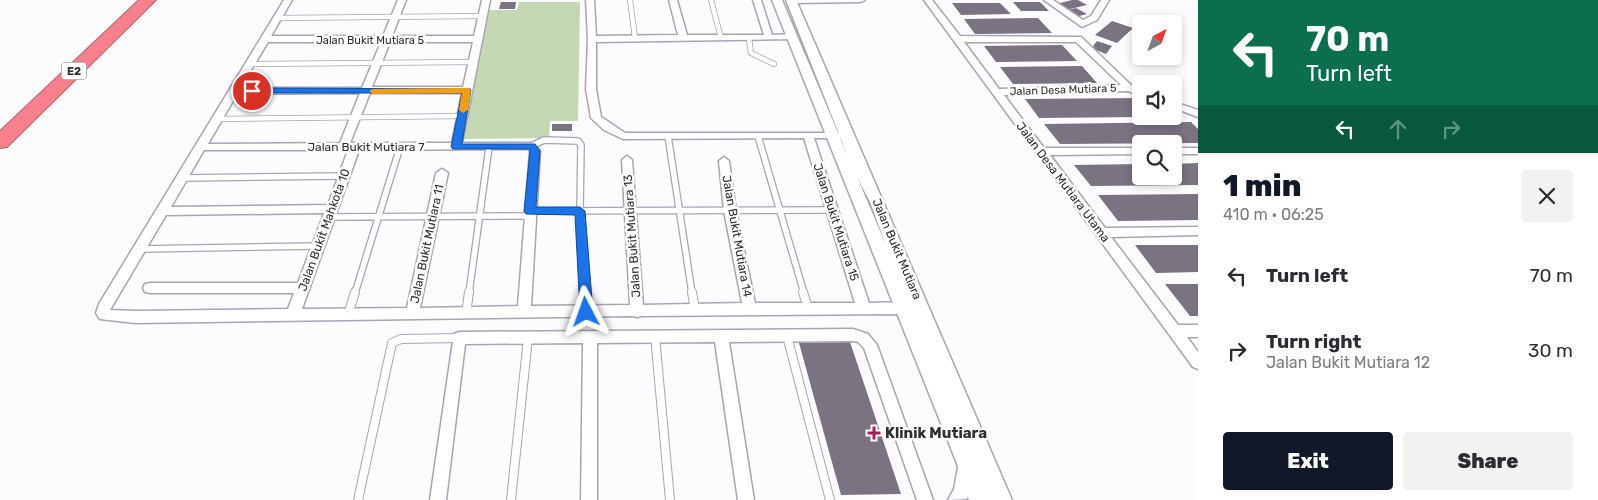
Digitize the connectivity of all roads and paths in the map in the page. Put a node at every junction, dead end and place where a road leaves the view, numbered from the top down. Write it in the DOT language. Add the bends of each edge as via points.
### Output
graph roads {
  1 [pos="136,0"];
  2 [pos="148,0"];
  3 [pos="288,0"];
  4 [pos="402,0"];
  5 [pos="486,0"];
  6 [pos="590,0"];
  7 [pos="630,0"];
  8 [pos="673,0"];
  9 [pos="712,0"];
  10 [pos="757,0"];
  11 [pos="861,0"];
  12 [pos="928,0"];
  13 [pos="1048,0"];
  14 [pos="1105,0"];
  15 [pos="785,2"];
  16 [pos="482,16"];
  17 [pos="395,17"];
  18 [pos="277,18"];
  19 [pos="1082,24"];
  20 [pos="793,37"];
  21 [pos="635,38"];
  22 [pos="683,38"];
  23 [pos="721,38"];
  24 [pos="749,38"];
  25 [pos="769,38"];
  26 [pos="1078,38"];
  27 [pos="264,39"];
  28 [pos="477,39"];
  29 [pos="592,39"];
  30 [pos="957,39"];
  31 [pos="386,40"];
  32 [pos="472,62"];
  33 [pos="376,63"];
  34 [pos="250,64"];
  35 [pos="774,64"];
  36 [pos="1129,88"];
  37 [pos="1132,89"];
  38 [pos="234,90"];
  39 [pos="467,90"];
  40 [pos="365,92"];
  41 [pos="996,92"];
  42 [pos="1182,108"];
  43 [pos="1198,114"];
  44 [pos="462,116"];
  45 [pos="217,119"];
  46 [pos="354,119"];
  47 [pos="0,128"];
  48 [pos="839,135"];
  49 [pos="668,136"];
  50 [pos="758,136"];
  51 [pos="808,136"];
  52 [pos="0,142"];
  53 [pos="350,146"];
  54 [pos="400,146"];
  55 [pos="531,146"];
  56 [pos="201,147"];
  57 [pos="456,147"];
  58 [pos="490,147"];
  59 [pos="1132,151"];
  60 [pos="1182,151"];
  61 [pos="1198,151"];
  62 [pos="1041,152"];
  63 [pos="626,160"];
  64 [pos="724,161"];
  65 [pos="442,173"];
  66 [pos="344,176"];
  67 [pos="183,178"];
  68 [pos="679,210"];
  69 [pos="833,210"];
  70 [pos="163,211"];
  71 [pos="580,211"];
  72 [pos="630,211"];
  73 [pos="730,211"];
  74 [pos="781,211"];
  75 [pos="331,213"];
  76 [pos="530,214"];
  77 [pos="480,216"];
  78 [pos="378,217"];
  79 [pos="432,217"];
  80 [pos="1198,230"];
  81 [pos="1101,233"];
  82 [pos="318,246"];
  83 [pos="140,248"];
  84 [pos="909,278"];
  85 [pos="150,288"];
  86 [pos="302,288"];
  87 [pos="808,308"];
  88 [pos="902,308"];
  89 [pos="864,309"];
  90 [pos="695,310"];
  91 [pos="750,310"];
  92 [pos="524,312"];
  93 [pos="586,312"];
  94 [pos="637,312"];
  95 [pos="412,314"];
  96 [pos="466,314"];
  97 [pos="293,315"];
  98 [pos="348,315"];
  99 [pos="1174,331"];
  100 [pos="1198,331"];
  101 [pos="655,336"];
  102 [pos="721,336"];
  103 [pos="787,336"];
  104 [pos="590,337"];
  105 [pos="459,338"];
  106 [pos="528,338"];
  107 [pos="936,341"];
  108 [pos="1198,363"];
  109 [pos="966,461"];
  110 [pos="358,500"];
  111 [pos="438,500"];
  112 [pos="511,500"];
  113 [pos="589,500"];
  114 [pos="670,500"];
  115 [pos="746,500"];
  116 [pos="830,500"];
  117 [pos="925,500"];
  118 [pos="956,500"];
  119 [pos="980,500"];
  120 [pos="1001,500"];
  1 -- 47 [label="highway, E2"];
  2 -- 52 [label="highway, E2"];
  3 -- 18 [label="street"];
  4 -- 17 [label="street, Jalan Bukit Mahkota 10"];
  5 -- 16 [label="street"];
  6 -- 29 [label="street"];
  7 -- 21 [label="lane"];
  8 -- 22 [label="street"];
  9 -- 23 [label="lane"];
  10 -- 25 [label="street"];
  11 -- 15 [label="street"];
  12 -- 30 [label="street, Jalan Desa Mutiara Utama"];
  13 -- 19 [label="street"];
  14 -- 19 [label="street" via="1094,18"];
  15 -- 20 [label="street, Jalan Bukit Mutiara"];
  15 -- 48 [label="street, Jalan Bukit Mutiara"];
  16 -- 17 [label="lane"];
  16 -- 28 [label="street"];
  17 -- 18 [label="lane"];
  17 -- 31 [label="street, Jalan Bukit Mahkota 10"];
  18 -- 27 [label="street"];
  19 -- 26 [label="street"];
  20 -- 25 [label="street"];
  20 -- 48 [label="street, Jalan Bukit Mutiara"];
  21 -- 22 [label="street"];
  21 -- 29 [label="street"];
  22 -- 23 [label="street"];
  23 -- 24 [label="street"];
  24 -- 25 [label="street"];
  24 -- 35 [label="lane" via="751,53"];
  26 -- 30 [label="street"];
  26 -- 36 [label="street"];
  27 -- 31 [label="street, Jalan Bukit Mutiara 5"];
  27 -- 34 [label="street"];
  28 -- 31 [label="street, Jalan Bukit Mutiara 5"];
  28 -- 32 [label="street"];
  29 -- 49 [label="street" via="591,89 596,118 623,136"];
  30 -- 41 [label="street, Jalan Desa Mutiara Utama"];
  31 -- 33 [label="street, Jalan Bukit Mahkota 10"];
  32 -- 33 [label="lane"];
  32 -- 39 [label="street"];
  33 -- 34 [label="lane"];
  33 -- 40 [label="street, Jalan Bukit Mahkota 10"];
  34 -- 38 [label="street"];
  36 -- 37 [label="street"];
  36 -- 41 [label="street, Jalan Desa Mutiara 5"];
  38 -- 40 [label="street"];
  38 -- 45 [label="street"];
  39 -- 40 [label="street"];
  39 -- 44 [label="street"];
  40 -- 46 [label="street, Jalan Bukit Mahkota 10"];
  41 -- 62 [label="street, Jalan Desa Mutiara Utama"];
  42 -- 43 [label="street"];
  44 -- 46 [label="lane"];
  44 -- 57 [label="street"];
  45 -- 46 [label="lane"];
  45 -- 56 [label="street"];
  46 -- 53 [label="street, Jalan Bukit Mahkota 10"];
  48 -- 51 [label="street"];
  48 -- 84 [label="street, Jalan Bukit Mutiara" via="870,185"];
  48 -- 88 [label="street, Jalan Bukit Mutiara"];
  49 -- 50 [label="street"];
  49 -- 68 [label="lane"];
  50 -- 51 [label="street"];
  50 -- 74 [label="lane"];
  51 -- 69 [label="street, Jalan Bukit Mutiara 15"];
  53 -- 54 [label="street, Jalan Bukit Mutiara 7"];
  53 -- 56 [label="street, Jalan Bukit Mutiara 7"];
  53 -- 66 [label="street, Jalan Bukit Mahkota 10"];
  54 -- 57 [label="street, Jalan Bukit Mutiara 7"];
  54 -- 78 [label="lane"];
  55 -- 58 [label="street, Jalan Bukit Mutiara 7"];
  55 -- 71 [label="lane" via="544,140 580,142"];
  55 -- 76 [label="street" via="535,151"];
  56 -- 67 [label="street"];
  57 -- 58 [label="street, Jalan Bukit Mutiara 7"];
  58 -- 77 [label="lane"];
  59 -- 62 [label="street"];
  60 -- 61 [label="street"];
  62 -- 81 [label="street, Jalan Desa Mutiara Utama"];
  63 -- 72 [label="street, Jalan Bukit Mutiara 13"];
  64 -- 73 [label="street, Jalan Bukit Mutiara 14"];
  65 -- 79 [label="street, Jalan Bukit Mutiara 11"];
  66 -- 67 [label="lane"];
  66 -- 75 [label="street, Jalan Bukit Mahkota 10"];
  67 -- 70 [label="street"];
  68 -- 72 [label="lane"];
  68 -- 73 [label="lane"];
  68 -- 90 [label="lane"];
  69 -- 74 [label="lane"];
  69 -- 89 [label="street, Jalan Bukit Mutiara 15"];
  70 -- 75 [label="street"];
  70 -- 83 [label="street"];
  71 -- 72 [label="lane"];
  71 -- 76 [label="lane"];
  71 -- 93 [label="lane"];
  72 -- 94 [label="street, Jalan Bukit Mutiara 13"];
  73 -- 74 [label="lane"];
  73 -- 91 [label="street, Jalan Bukit Mutiara 14"];
  74 -- 87 [label="lane"];
  75 -- 78 [label="lane"];
  75 -- 82 [label="street, Jalan Bukit Mahkota 10"];
  76 -- 77 [label="lane"];
  76 -- 92 [label="street"];
  77 -- 79 [label="lane"];
  77 -- 96 [label="lane"];
  78 -- 79 [label="lane"];
  78 -- 98 [label="lane"];
  79 -- 95 [label="street, Jalan Bukit Mutiara 11"];
  80 -- 81 [label="street"];
  81 -- 99 [label="street, Jalan Desa Mutiara Utama"];
  82 -- 83 [label="lane"];
  82 -- 86 [label="street, Jalan Bukit Mahkota 10"];
  83 -- 97 [label="street" via="104,308 105,315"];
  84 -- 88 [label="street" via="911,297"];
  84 -- 107 [label="street, Jalan Bukit Mutiara"];
  85 -- 86 [label="street"];
  86 -- 97 [label="street, Jalan Bukit Mahkota 10"];
  87 -- 89 [label="street"];
  87 -- 91 [label="street"];
  88 -- 89 [label="street"];
  88 -- 107 [label="street" via="924,324"];
  88 -- 109 [label="street, Jalan Bukit Mutiara"];
  90 -- 91 [label="street"];
  90 -- 94 [label="street"];
  92 -- 93 [label="street"];
  92 -- 96 [label="street"];
  93 -- 94 [label="street"];
  95 -- 96 [label="street"];
  95 -- 98 [label="street"];
  97 -- 98 [label="street"];
  99 -- 100 [label="street"];
  99 -- 108 [label="street, Jalan Desa Mutiara Utama"];
  101 -- 102 [label="street"];
  101 -- 104 [label="street"];
  101 -- 114 [label="lane"];
  102 -- 103 [label="street"];
  102 -- 115 [label="street"];
  103 -- 116 [label="lane"];
  103 -- 117 [label="street" via="853,335 870,345"];
  104 -- 106 [label="street"];
  104 -- 113 [label="street"];
  105 -- 106 [label="street"];
  105 -- 110 [label="lane" via="400,339 392,343"];
  105 -- 111 [label="street"];
  106 -- 112 [label="lane"];
  107 -- 120 [label="street, Jalan Bukit Mutiara"];
  109 -- 118 [label="street" via="964,485"];
  109 -- 119 [label="street, Jalan Bukit Mutiara"];
}
